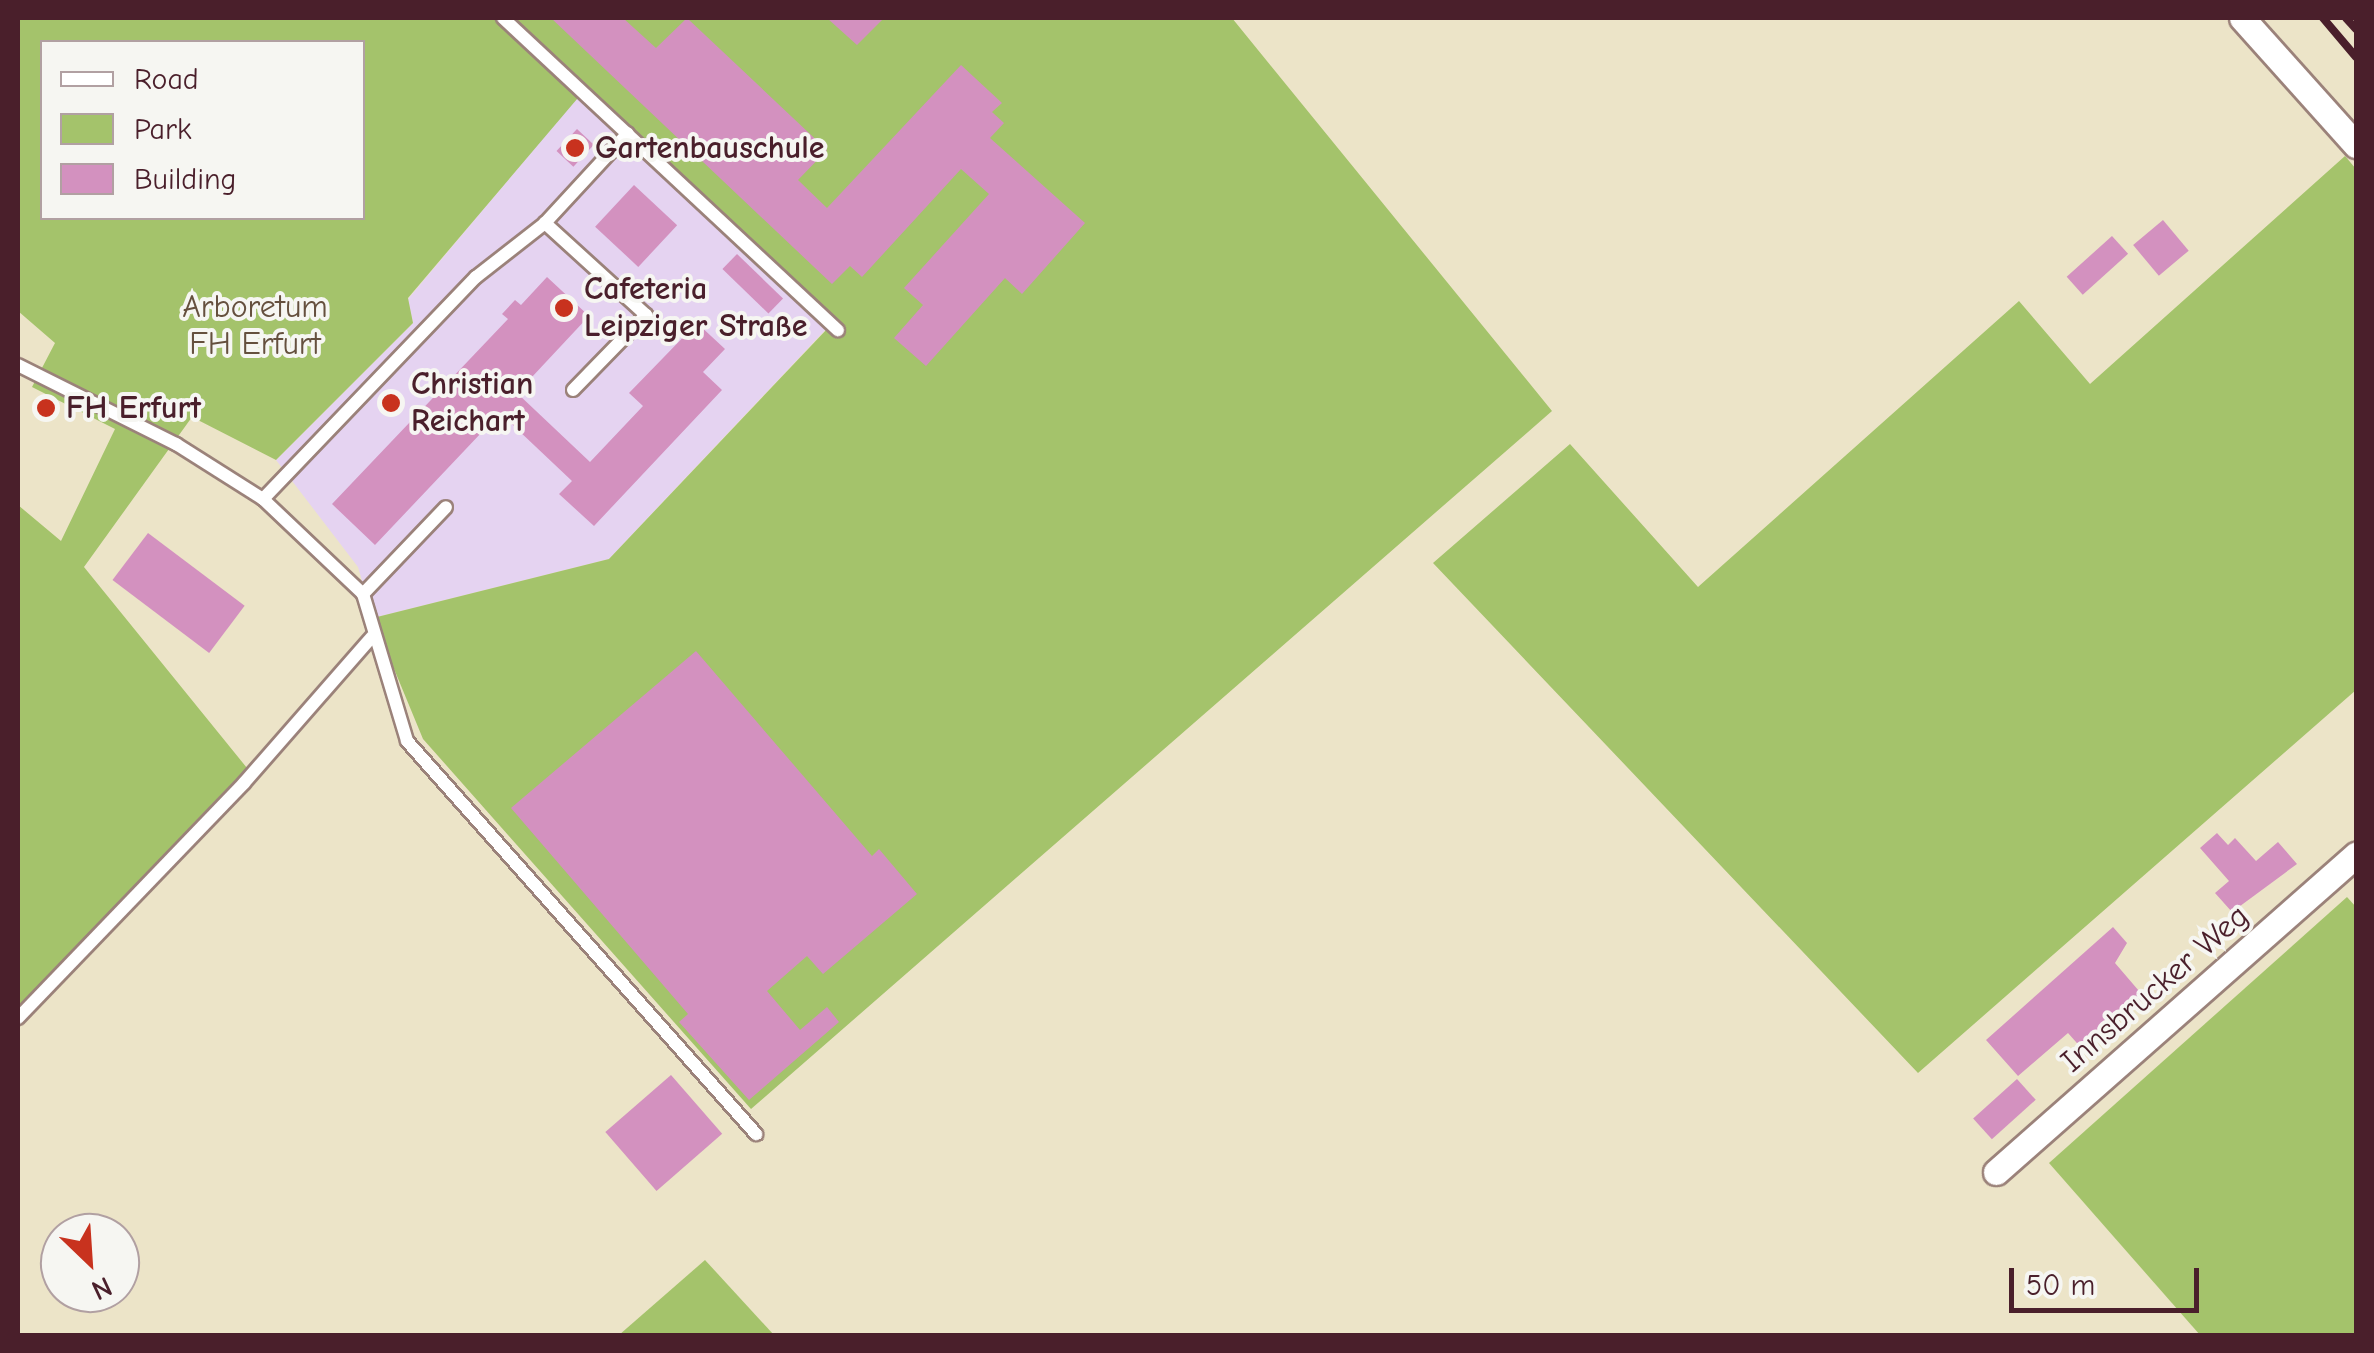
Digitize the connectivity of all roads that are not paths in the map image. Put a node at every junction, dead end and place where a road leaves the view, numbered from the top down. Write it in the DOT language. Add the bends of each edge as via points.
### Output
graph roads {
  1 [pos="503,18"];
  2 [pos="2242,18"];
  3 [pos="628,133"];
  4 [pos="2356,145"];
  5 [pos="545,223"];
  6 [pos="838,330"];
  7 [pos="18,365"];
  8 [pos="573,390"];
  9 [pos="263,500"];
  10 [pos="446,507"];
  11 [pos="363,594"];
  12 [pos="372,637"];
  13 [pos="2356,855"];
  14 [pos="18,1018"];
  15 [pos="756,1134"];
  16 [pos="1996,1172"];
  1 -- 3 [label="lane"];
  2 -- 4 [label="street"];
  3 -- 5 [label="lane"];
  3 -- 6 [label="lane"];
  5 -- 8 [label="lane" via="646,315"];
  5 -- 9 [label="lane" via="476,277"];
  7 -- 9 [label="lane" via="176,444"];
  9 -- 11 [label="lane"];
  10 -- 11 [label="lane"];
  11 -- 12 [label="lane"];
  12 -- 14 [label="lane" via="244,784"];
  12 -- 15 [label="lane" via="407,741"];
  13 -- 16 [label="street, Innsbrucker Weg"];
}
